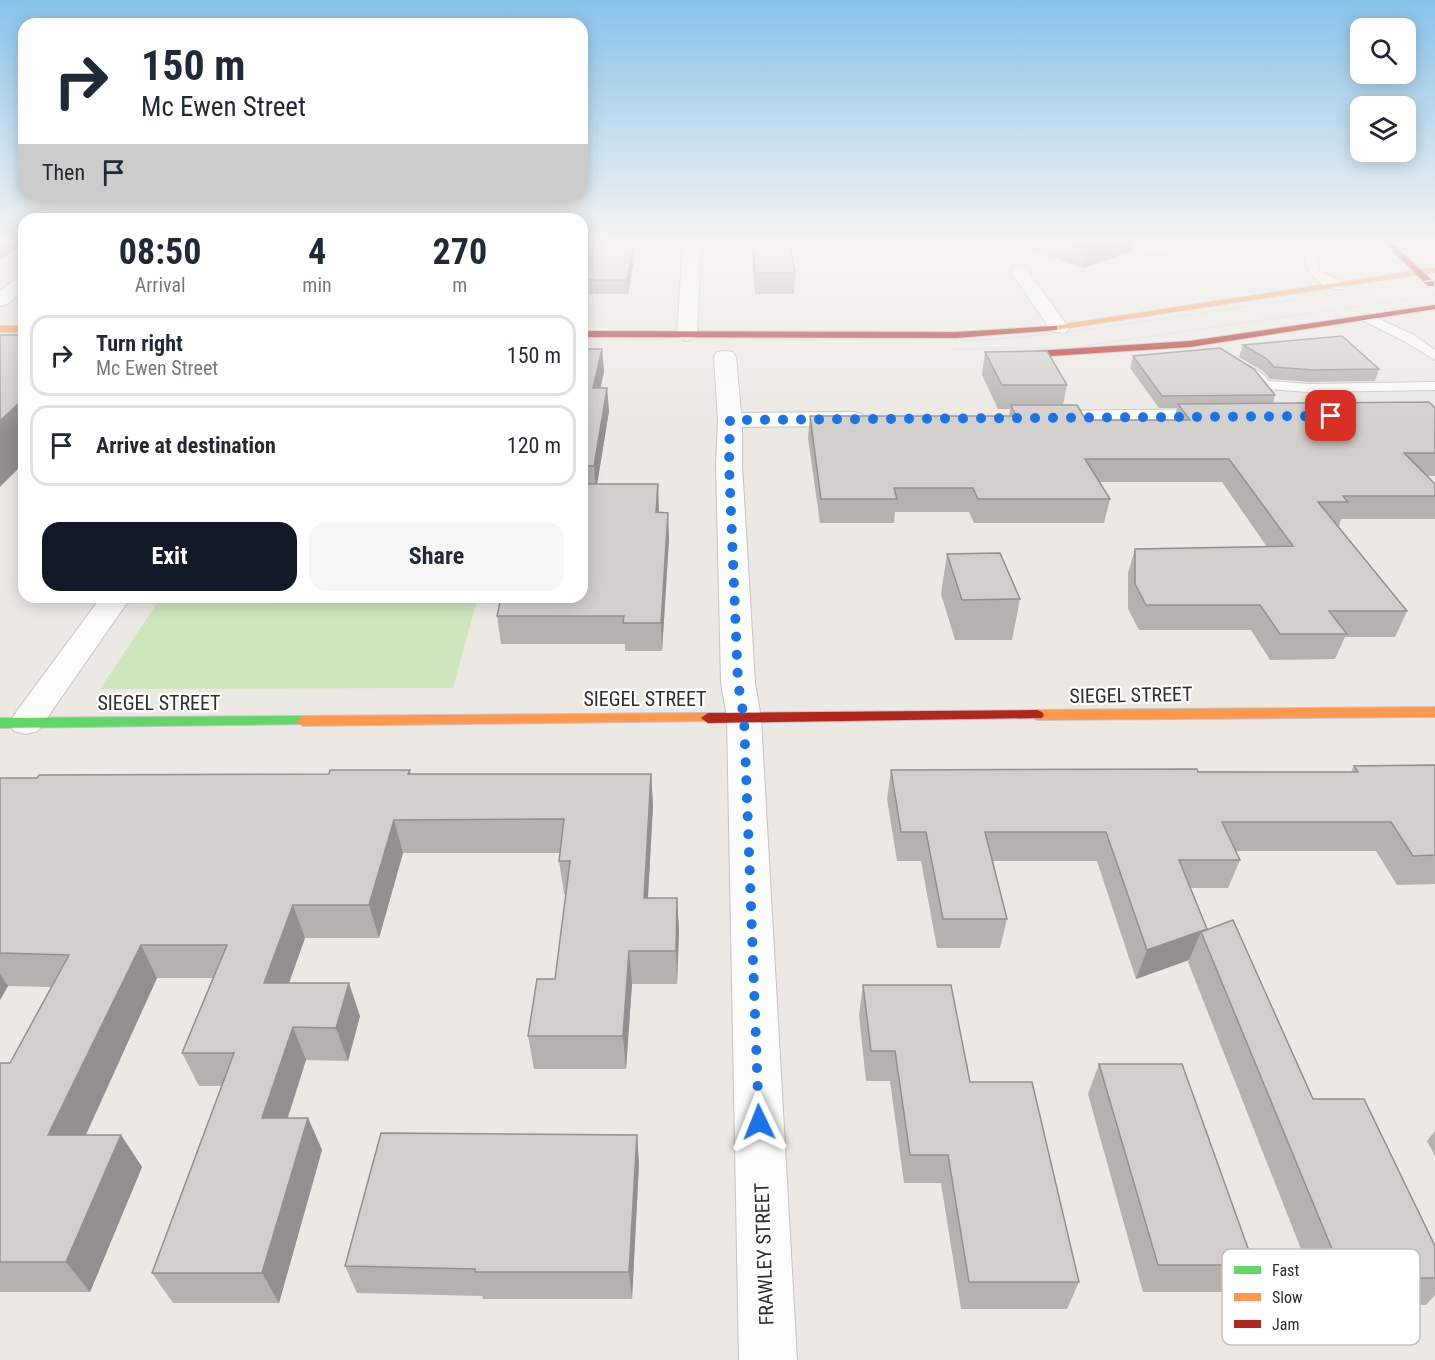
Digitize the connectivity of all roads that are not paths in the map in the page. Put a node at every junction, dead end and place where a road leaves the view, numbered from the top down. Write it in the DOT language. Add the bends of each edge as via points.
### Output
graph roads {
  1 [pos="689,305"];
  2 [pos="1043,305"];
  3 [pos="1217,305"];
  4 [pos="1435,307"];
  5 [pos="1368,318"];
  6 [pos="1059,328"];
  7 [pos="0,329"];
  8 [pos="18,329"];
  9 [pos="588,334"];
  10 [pos="687,335"];
  11 [pos="1203,342"];
  12 [pos="1217,351"];
  13 [pos="991,356"];
  14 [pos="1435,356"];
  15 [pos="723,357"];
  16 [pos="1237,363"];
  17 [pos="1265,385"];
  18 [pos="1435,386"];
  19 [pos="1274,398"];
  20 [pos="1242,416"];
  21 [pos="1016,418"];
  22 [pos="873,419"];
  23 [pos="730,420"];
  24 [pos="111,603"];
  25 [pos="1435,712"];
  26 [pos="744,718"];
  27 [pos="13,723"];
  28 [pos="768,1360"];
  1 -- 10 [label="street"];
  2 -- 6 [label="street"];
  3 -- 6 [label="main road"];
  4 -- 5 [label="main road"];
  5 -- 11 [label="main road"];
  5 -- 14 [label="lane"];
  6 -- 10 [label="main road" via="956,335"];
  7 -- 8 [label="main road"];
  9 -- 10 [label="main road"];
  11 -- 12 [label="lane"];
  11 -- 13 [label="main road"];
  15 -- 23 [label="street, FRAWLEY STREET"];
  16 -- 17 [label="lane"];
  17 -- 18 [label="lane"];
  17 -- 19 [label="lane"];
  20 -- 21 [label="street"];
  22 -- 23 [label="street"];
  23 -- 26 [label="street, FRAWLEY STREET" via="738,672"];
  24 -- 27 [label="street"];
  25 -- 26 [label="main road, SIEGEL STREET"];
  26 -- 27 [label="main road, SIEGEL STREET"];
  26 -- 28 [label="street, FRAWLEY STREET"];
}
